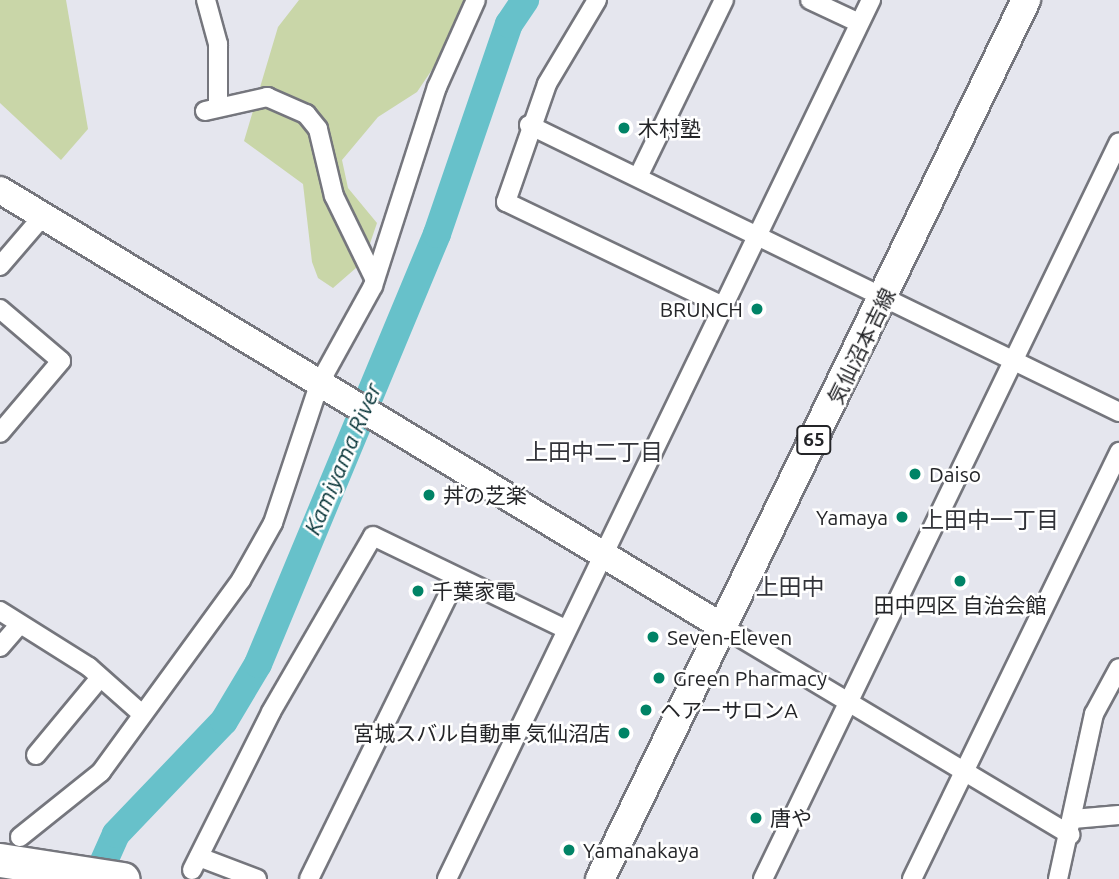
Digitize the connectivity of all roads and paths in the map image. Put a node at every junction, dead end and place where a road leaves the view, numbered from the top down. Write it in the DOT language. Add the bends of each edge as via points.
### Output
graph roads {
  1 [pos="206,0"];
  2 [pos="476,0"];
  3 [pos="597,0"];
  4 [pos="724,0"];
  5 [pos="810,0"];
  6 [pos="871,0"];
  7 [pos="1026,0"];
  8 [pos="859,23"];
  9 [pos="529,125"];
  10 [pos="1119,142"];
  11 [pos="638,177"];
  12 [pos="0,190"];
  13 [pos="43,216"];
  14 [pos="758,234"];
  15 [pos="0,266"];
  16 [pos="375,280"];
  17 [pos="883,300"];
  18 [pos="721,305"];
  19 [pos="0,309"];
  20 [pos="1015,365"];
  21 [pos="323,384"];
  22 [pos="1119,412"];
  23 [pos="0,433"];
  24 [pos="1119,452"];
  25 [pos="602,550"];
  26 [pos="457,577"];
  27 [pos="0,611"];
  28 [pos="18,626"];
  29 [pos="723,627"];
  30 [pos="563,628"];
  31 [pos="0,647"];
  32 [pos="1119,668"];
  33 [pos="100,678"];
  34 [pos="853,702"];
  35 [pos="142,714"];
  36 [pos="36,755"];
  37 [pos="965,771"];
  38 [pos="1119,816"];
  39 [pos="1072,827"];
  40 [pos="10,849"];
  41 [pos="123,879"];
  42 [pos="257,879"];
  43 [pos="309,879"];
  44 [pos="446,879"];
  45 [pos="600,879"];
  46 [pos="763,879"];
  47 [pos="912,879"];
  48 [pos="1058,879"];
  1 -- 16 [label="street" via="218,44 211,109 267,97 306,114 318,129 334,196"];
  2 -- 16 [label="street" via="437,88"];
  3 -- 9 [label="street"];
  4 -- 11 [label="street"];
  5 -- 8 [label="street"];
  6 -- 8 [label="street"];
  7 -- 17 [label="main road, 気仙沼本吉線 / 65"];
  8 -- 14 [label="street"];
  9 -- 11 [label="street"];
  9 -- 18 [label="street" via="506,202"];
  10 -- 20 [label="street"];
  11 -- 14 [label="street"];
  12 -- 13 [label="street"];
  13 -- 15 [label="street"];
  13 -- 21 [label="street"];
  14 -- 17 [label="street"];
  14 -- 18 [label="street"];
  16 -- 21 [label="street"];
  17 -- 20 [label="street"];
  17 -- 29 [label="main road, 気仙沼本吉線 / 65"];
  18 -- 25 [label="street"];
  19 -- 23 [label="street" via="61,361"];
  20 -- 22 [label="street"];
  20 -- 34 [label="street"];
  21 -- 25 [label="street"];
  21 -- 35 [label="street" via="273,523 241,580"];
  24 -- 37 [label="street"];
  25 -- 29 [label="street"];
  25 -- 30 [label="street"];
  26 -- 30 [label="street"];
  26 -- 42 [label="street" via="373,536 271,712 195,863"];
  26 -- 43 [label="street"];
  27 -- 28 [label="street"];
  28 -- 31 [label="street"];
  28 -- 33 [label="street"];
  29 -- 34 [label="street"];
  29 -- 45 [label="main road, 気仙沼本吉線 / 65"];
  30 -- 44 [label="street"];
  32 -- 39 [label="street" via="1094,714"];
  33 -- 35 [label="street"];
  33 -- 36 [label="street"];
  34 -- 37 [label="street"];
  34 -- 46 [label="street"];
  35 -- 40 [label="street" via="101,772"];
  37 -- 39 [label="street"];
  37 -- 47 [label="street"];
  38 -- 39 [label="street"];
  39 -- 48 [label="street"];
  40 -- 41 [label="highway" via="35,866"];
}
